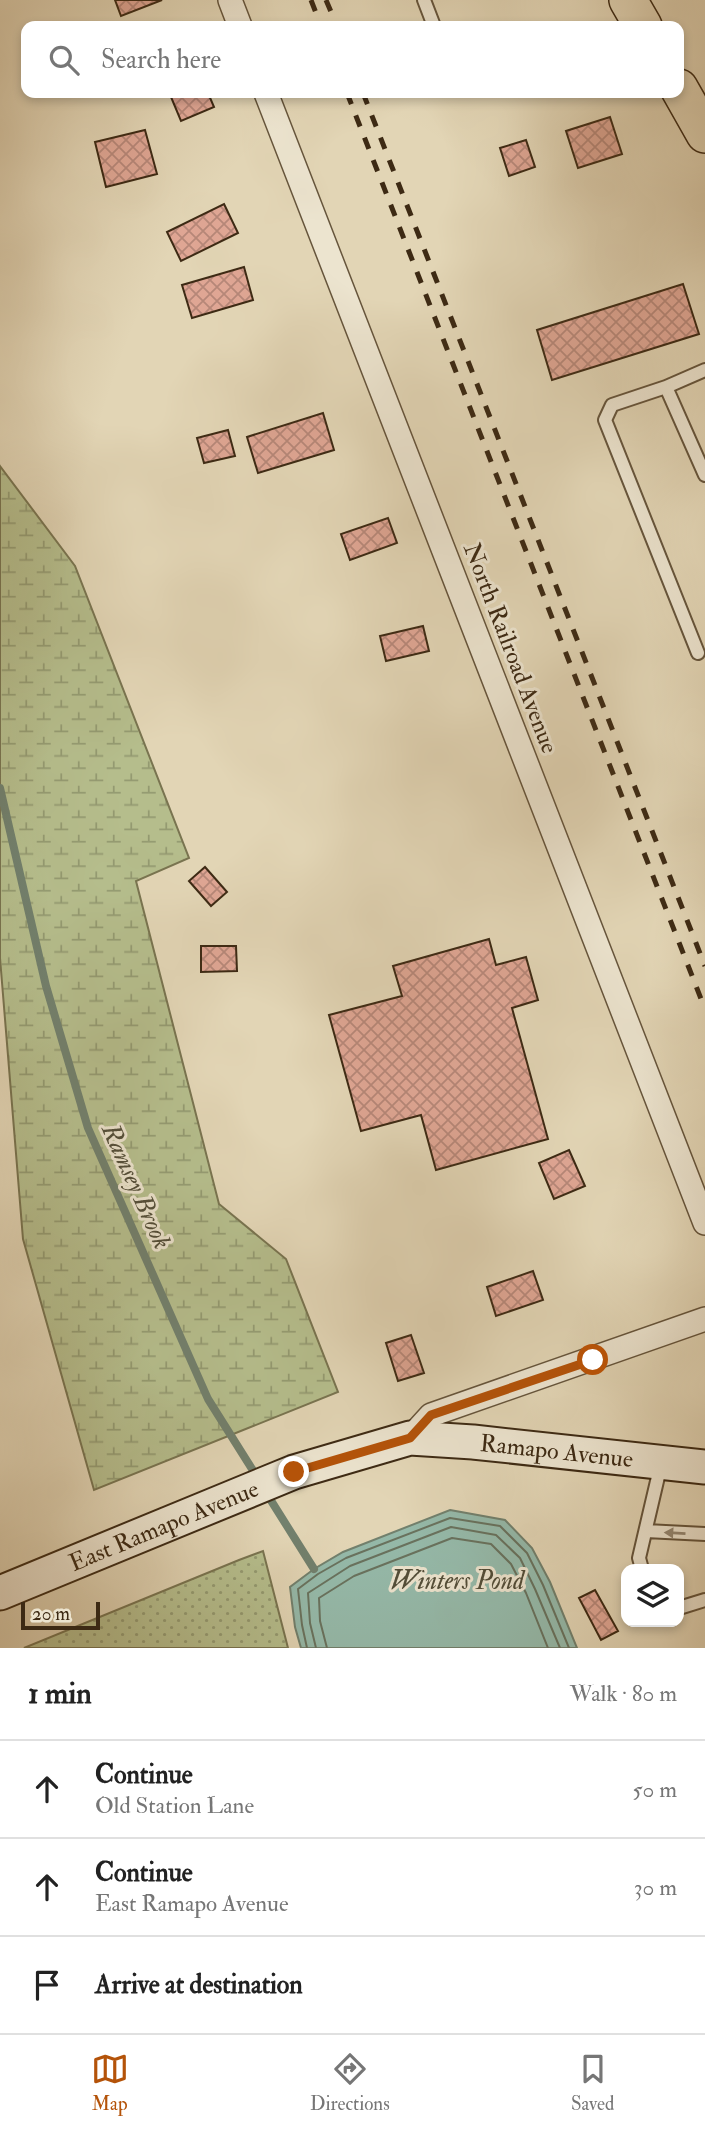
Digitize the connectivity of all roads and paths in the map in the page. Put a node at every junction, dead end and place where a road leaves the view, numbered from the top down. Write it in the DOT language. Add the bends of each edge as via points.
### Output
graph roads {
  1 [pos="230,0"];
  2 [pos="424,0"];
  3 [pos="238,21"];
  4 [pos="432,21"];
  5 [pos="268,98"];
  6 [pos="684,98"];
  7 [pos="705,134"];
  8 [pos="705,370"];
  9 [pos="666,387"];
  10 [pos="705,475"];
  11 [pos="698,653"];
  12 [pos="705,1223"];
  13 [pos="705,1319"];
  14 [pos="410,1438"];
  15 [pos="661,1464"];
  16 [pos="705,1467"];
  17 [pos="646,1531"];
  18 [pos="705,1534"];
  19 [pos="641,1564"];
  20 [pos="0,1593"];
  21 [pos="705,1600"];
  22 [pos="684,1606"];
  1 -- 3 [label="street"];
  2 -- 4 [label="lane"];
  5 -- 12 [label="street, North Railroad Avenue"];
  6 -- 7 [label="main road"];
  8 -- 9 [label="lane"];
  9 -- 10 [label="lane"];
  9 -- 11 [label="lane" via="612,404 605,420"];
  13 -- 14 [label="street" via="431,1415"];
  14 -- 15 [label="street, Ramapo Avenue"];
  14 -- 20 [label="street, East Ramapo Avenue" via="294,1472"];
  15 -- 16 [label="street, Ramapo Avenue"];
  15 -- 17 [label="lane"];
  18 -- 17 [label="lane, one-way"];
  17 -- 19 [label="lane"];
  21 -- 22 [label="lane"];
}
